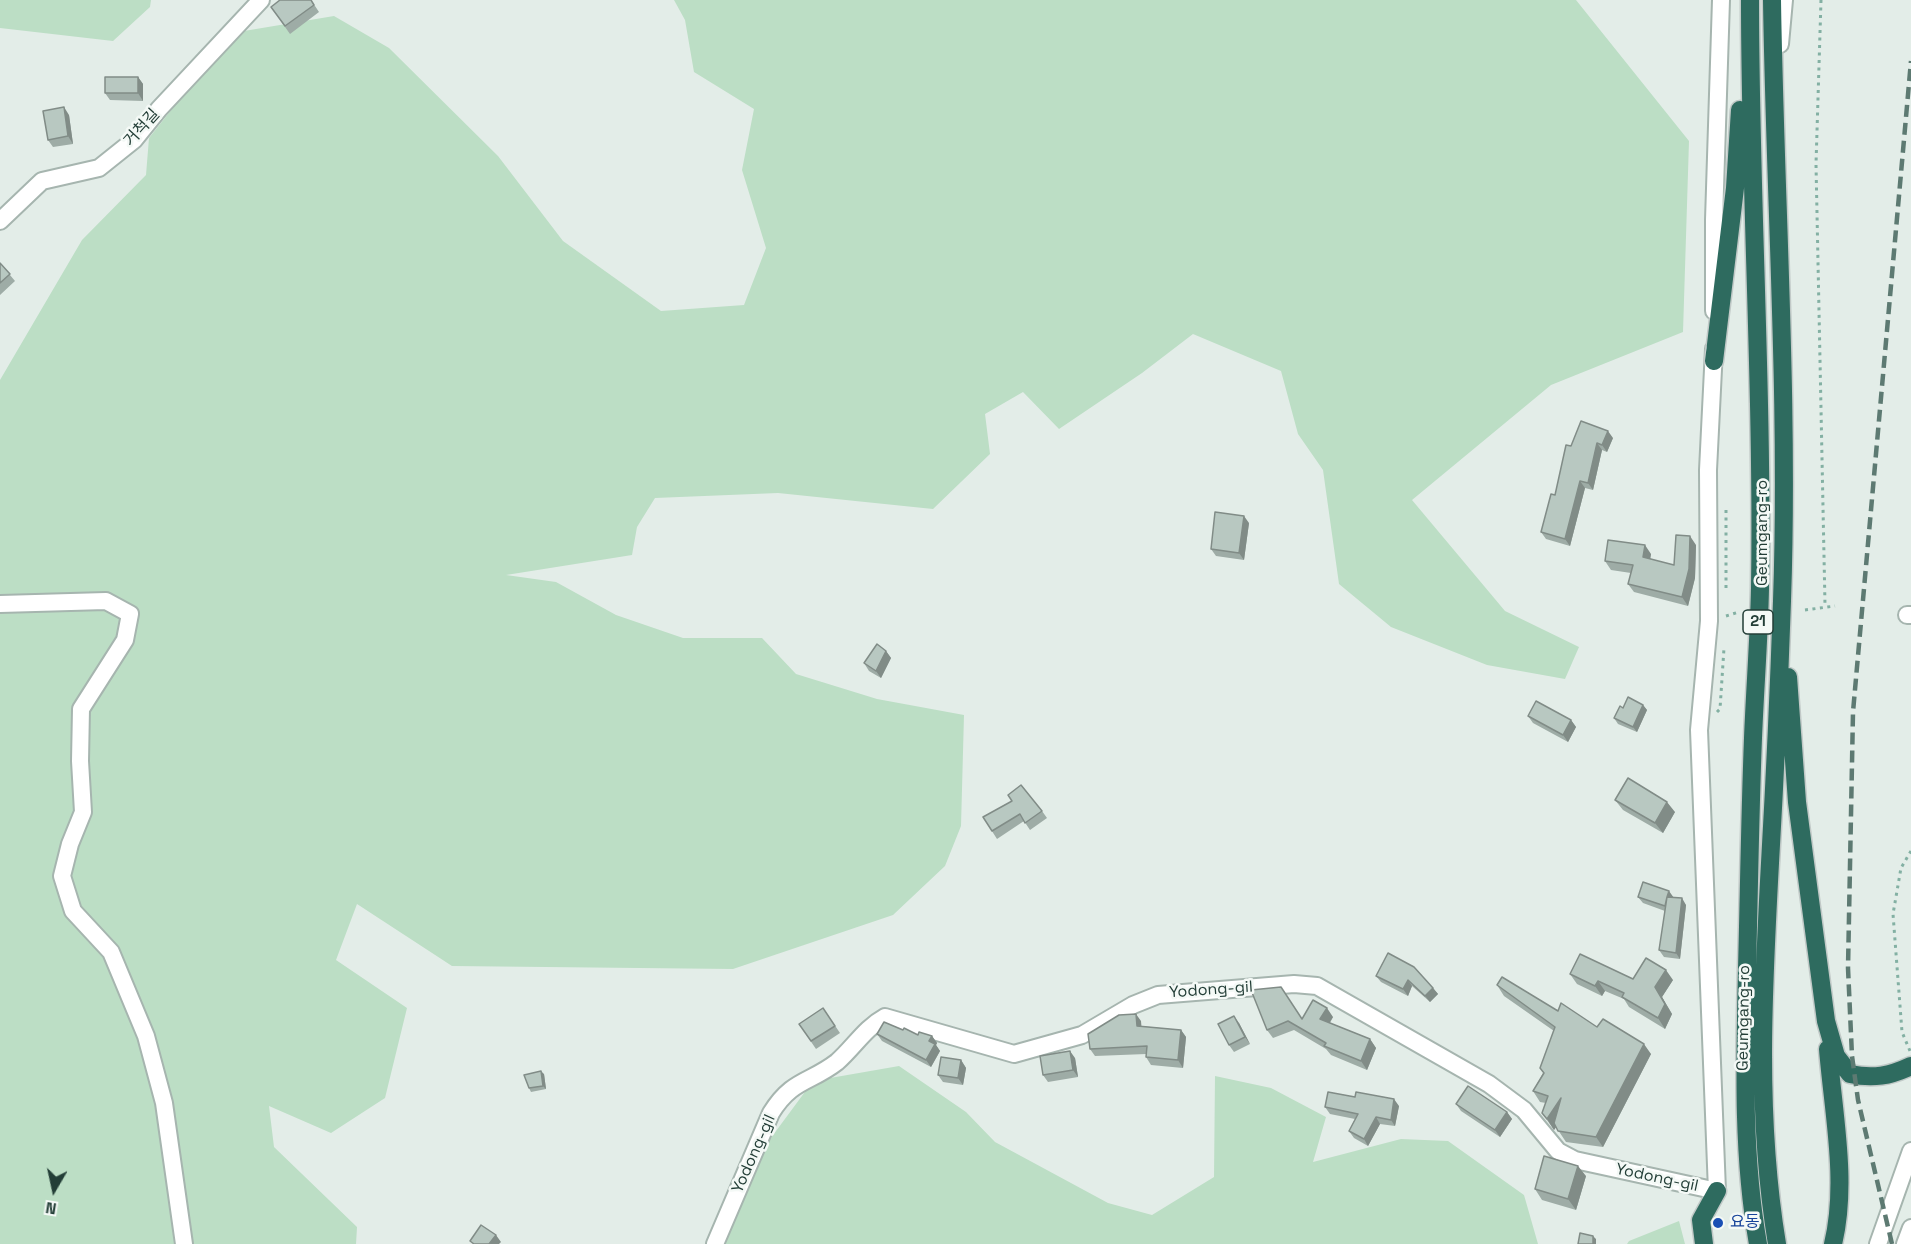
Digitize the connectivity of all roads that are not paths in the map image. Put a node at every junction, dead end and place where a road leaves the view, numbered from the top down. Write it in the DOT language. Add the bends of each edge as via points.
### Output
graph roads {
  1 [pos="261,0"];
  2 [pos="1721,0"];
  3 [pos="1742,0"];
  4 [pos="1750,0"];
  5 [pos="1772,0"];
  6 [pos="1784,0"];
  7 [pos="1774,147"];
  8 [pos="0,221"];
  9 [pos="1714,361"];
  10 [pos="1782,601"];
  11 [pos="0,604"];
  12 [pos="1826,1021"];
  13 [pos="1911,1066"];
  14 [pos="1911,1151"];
  15 [pos="1717,1191"];
  16 [pos="1911,1228"];
  17 [pos="184,1244"];
  18 [pos="715,1244"];
  19 [pos="1704,1244"];
  20 [pos="1713,1244"];
  21 [pos="1758,1244"];
  22 [pos="1777,1244"];
  23 [pos="1833,1244"];
  24 [pos="1878,1244"];
  25 [pos="1905,1244"];
  1 -- 8 [label="street, 거척길" via="134,140 99,168 42,181"];
  2 -- 9 [label="street"];
  3 -- 9 [label="highway" via="1735,188"];
  4 -- 21 [label="highway, Geumgang-ro / 21" via="1760,589 1746,1128 1751,1206"];
  5 -- 7 [label="highway, Geumgang-ro / 21"];
  6 -- 7 [label="street"];
  7 -- 10 [label="highway, Geumgang-ro / 21" via="1781,347"];
  9 -- 15 [label="street" via="1708,470 1709,621 1699,730"];
  10 -- 12 [label="highway" via="1797,802"];
  10 -- 22 [label="highway, Geumgang-ro / 21" via="1762,1030 1764,1130"];
  11 -- 17 [label="street" via="106,601 129,614 125,640 81,709 83,812 62,876 72,911 111,951 146,1035 164,1103"];
  12 -- 13 [label="highway" via="1836,1056 1850,1074 1880,1077"];
  12 -- 23 [label="highway" via="1838,1176 1838,1226"];
  14 -- 24 [label="street"];
  15 -- 18 [label="street, Yodong-gil" via="1575,1160 1558,1150 1524,1110 1489,1084 1317,986 1294,984 1158,994 1082,1035 1014,1054 885,1017 872,1024 836,1062 782,1096 771,1113"];
  15 -- 19 [label="highway" via="1701,1220"];
  15 -- 20 [label="highway"];
  16 -- 25 [label="street"];
}
